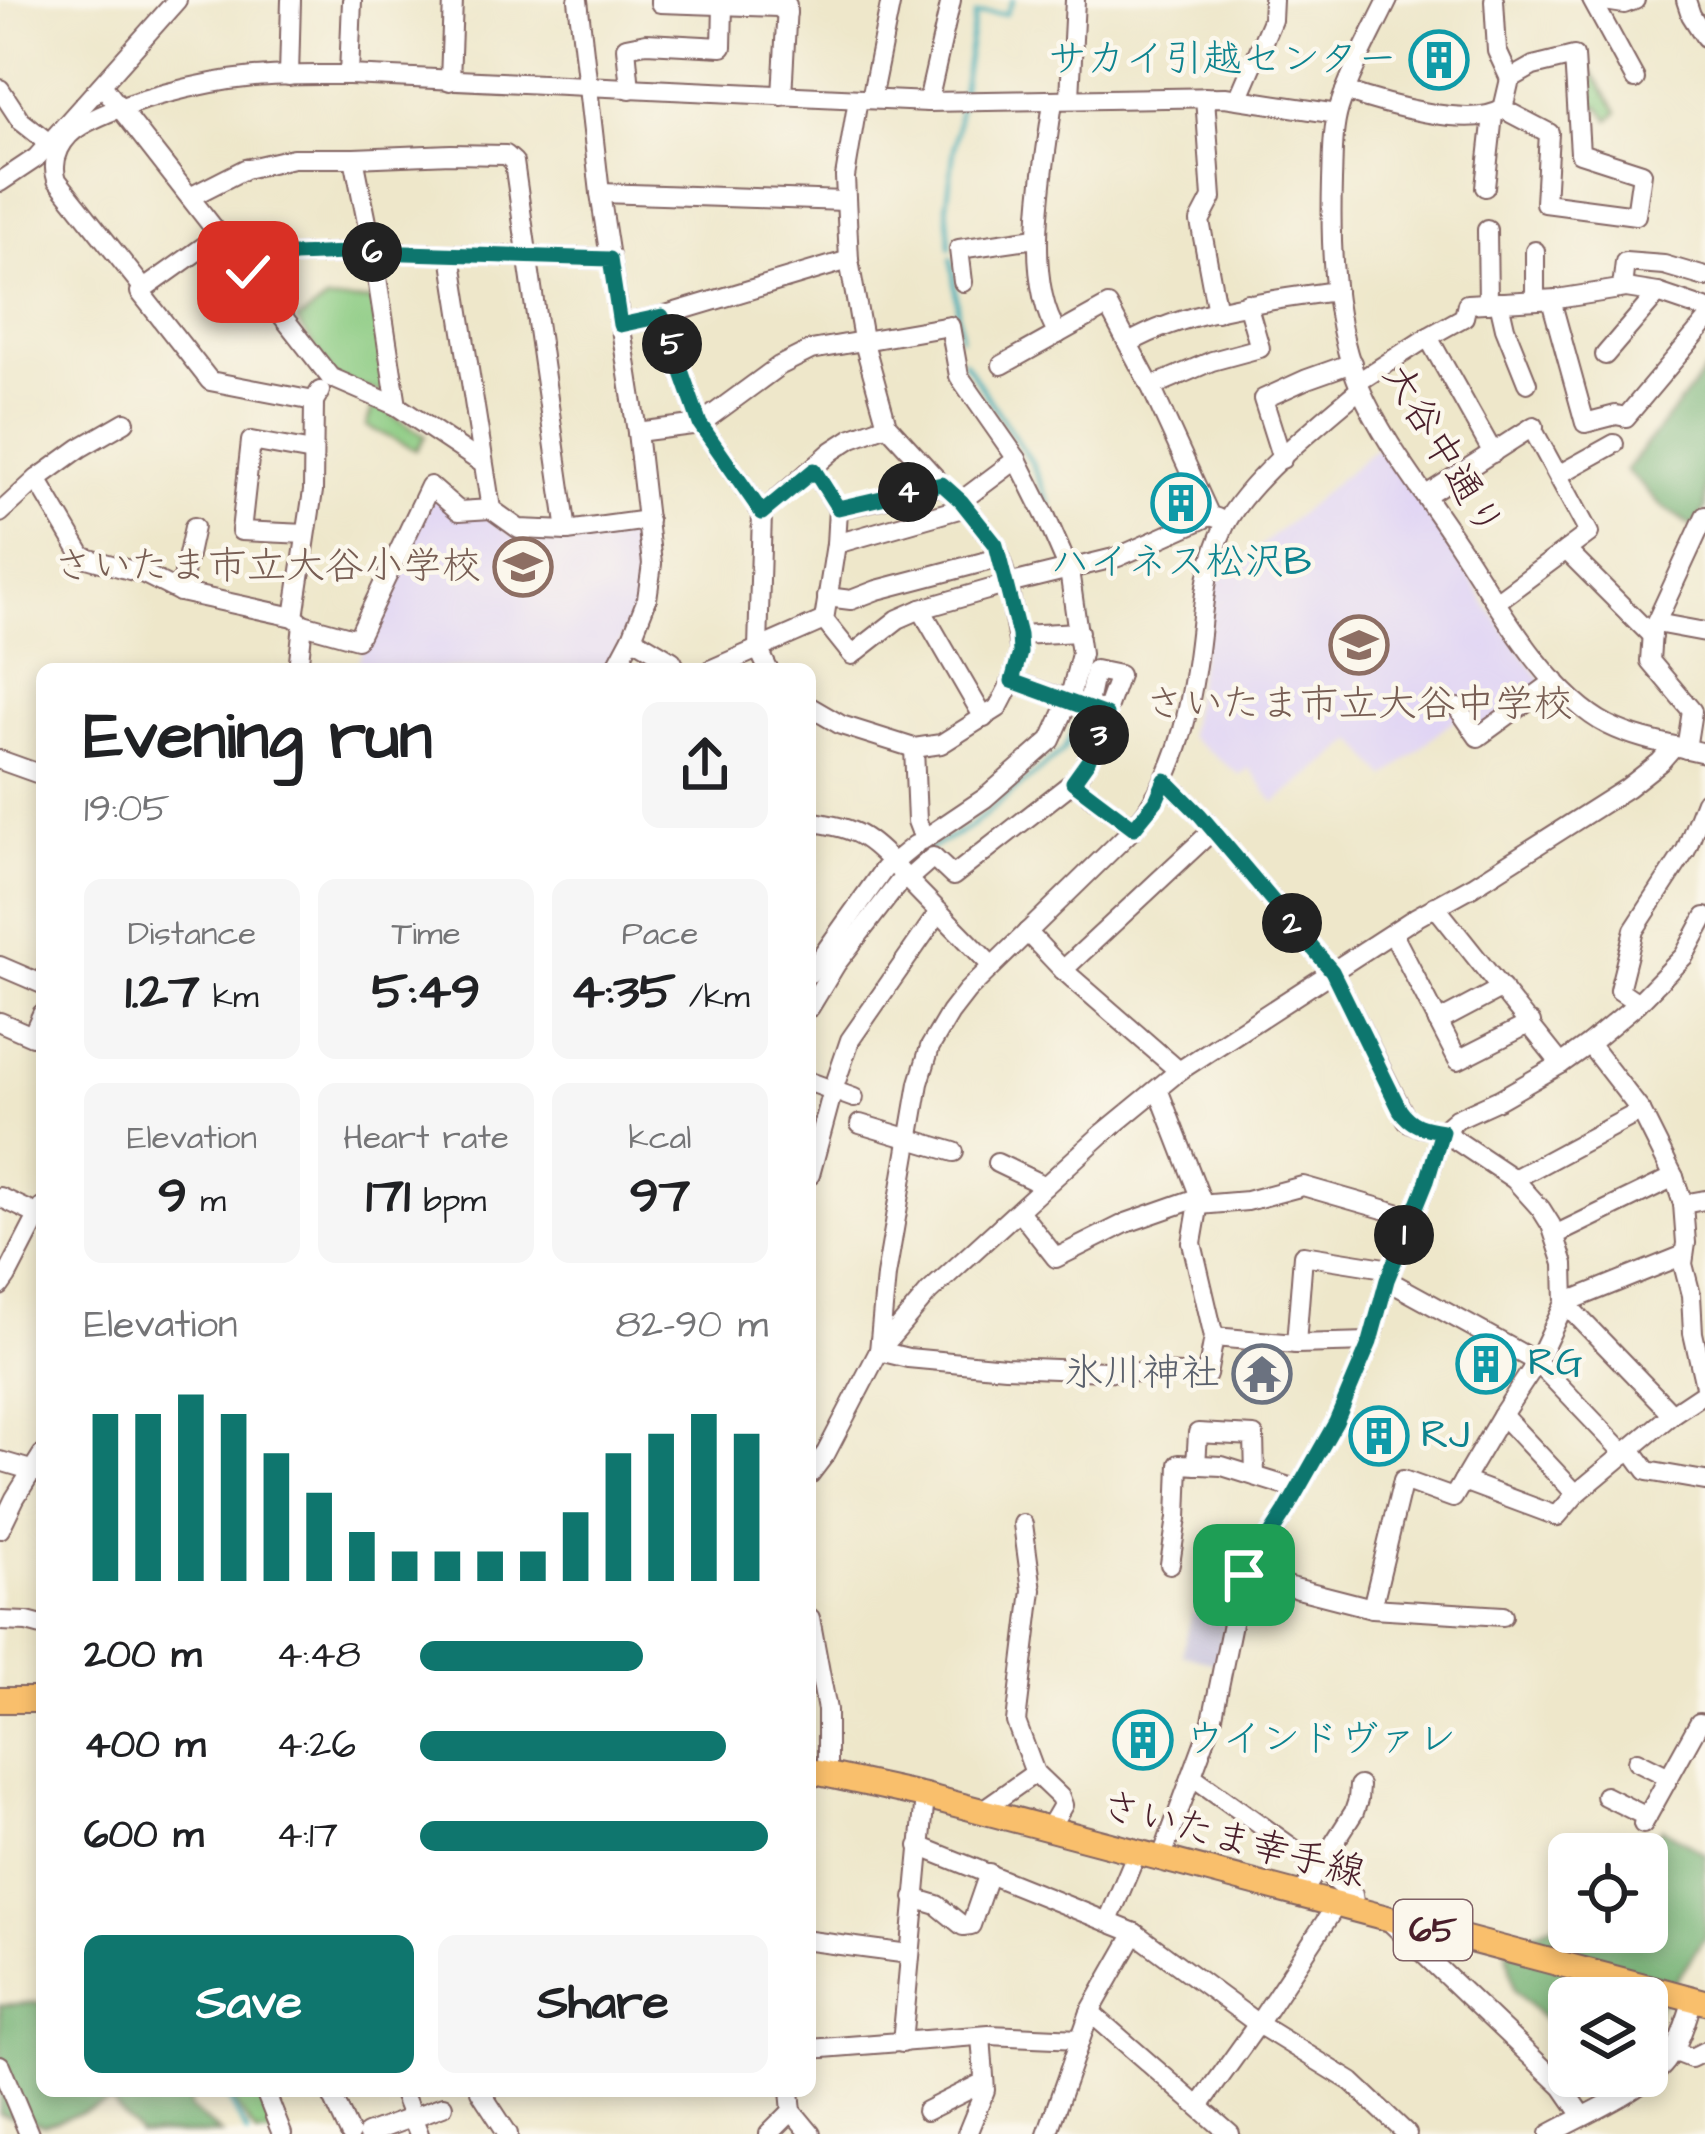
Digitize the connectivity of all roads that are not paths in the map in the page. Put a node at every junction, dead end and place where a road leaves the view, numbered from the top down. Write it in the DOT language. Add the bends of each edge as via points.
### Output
graph roads {
  1 [pos="177,0"];
  2 [pos="291,0"];
  3 [pos="352,0"];
  4 [pos="453,0"];
  5 [pos="578,0"];
  6 [pos="660,0"];
  7 [pos="891,0"];
  8 [pos="950,0"];
  9 [pos="1075,0"];
  10 [pos="1273,0"];
  11 [pos="1388,0"];
  12 [pos="1494,0"];
  13 [pos="1595,0"];
  14 [pos="1635,0"];
  15 [pos="1686,0"];
  16 [pos="723,5"];
  17 [pos="787,6"];
  18 [pos="1705,38"];
  19 [pos="290,76"];
  20 [pos="349,76"];
  21 [pos="1510,79"];
  22 [pos="1635,79"];
  23 [pos="450,81"];
  24 [pos="102,85"];
  25 [pos="588,87"];
  26 [pos="0,89"];
  27 [pos="630,89"];
  28 [pos="1346,91"];
  29 [pos="782,96"];
  30 [pos="1205,97"];
  31 [pos="864,99"];
  32 [pos="1061,99"];
  33 [pos="1238,99"];
  34 [pos="928,102"];
  35 [pos="122,110"];
  36 [pos="1498,112"];
  37 [pos="1337,114"];
  38 [pos="49,143"];
  39 [pos="354,158"];
  40 [pos="1,181"];
  41 [pos="1485,187"];
  42 [pos="600,193"];
  43 [pos="190,196"];
  44 [pos="845,201"];
  45 [pos="1486,230"];
  46 [pos="220,235"];
  47 [pos="1036,238"];
  48 [pos="1535,251"];
  49 [pos="373,252"];
  50 [pos="451,255"];
  51 [pos="527,258"];
  52 [pos="610,259"];
  53 [pos="849,260"];
  54 [pos="248,272"];
  55 [pos="1705,277"];
  56 [pos="963,282"];
  57 [pos="1622,288"];
  58 [pos="144,289"];
  59 [pos="1336,291"];
  60 [pos="1658,292"];
  61 [pos="1543,300"];
  62 [pos="1247,303"];
  63 [pos="1494,303"];
  64 [pos="1705,309"];
  65 [pos="1216,312"];
  66 [pos="662,316"];
  67 [pos="1705,323"];
  68 [pos="620,325"];
  69 [pos="1058,334"];
  70 [pos="1428,337"];
  71 [pos="863,339"];
  72 [pos="1129,344"];
  73 [pos="1605,355"];
  74 [pos="1001,365"];
  75 [pos="330,377"];
  76 [pos="1357,378"];
  77 [pos="1527,383"];
  78 [pos="1150,387"];
  79 [pos="314,400"];
  80 [pos="397,406"];
  81 [pos="125,422"];
  82 [pos="700,424"];
  83 [pos="887,425"];
  84 [pos="637,432"];
  85 [pos="1614,444"];
  86 [pos="313,452"];
  87 [pos="1492,453"];
  88 [pos="1017,459"];
  89 [pos="1282,459"];
  90 [pos="482,463"];
  91 [pos="814,470"];
  92 [pos="1558,475"];
  93 [pos="37,479"];
  94 [pos="942,484"];
  95 [pos="1426,495"];
  96 [pos="963,504"];
  97 [pos="838,508"];
  98 [pos="491,509"];
  99 [pos="0,513"];
  100 [pos="762,513"];
  101 [pos="1705,516"];
  102 [pos="1218,519"];
  103 [pos="648,520"];
  104 [pos="194,527"];
  105 [pos="567,531"];
  106 [pos="306,534"];
  107 [pos="836,544"];
  108 [pos="1566,550"];
  109 [pos="999,558"];
  110 [pos="1075,569"];
  111 [pos="1008,584"];
  112 [pos="180,592"];
  113 [pos="827,598"];
  114 [pos="1496,602"];
  115 [pos="920,609"];
  116 [pos="824,620"];
  117 [pos="298,621"];
  118 [pos="1653,630"];
  119 [pos="1078,632"];
  120 [pos="1705,632"];
  121 [pos="1019,635"];
  122 [pos="632,638"];
  123 [pos="758,648"];
  124 [pos="298,663"];
  125 [pos="618,663"];
  126 [pos="673,663"];
  127 [pos="725,663"];
  128 [pos="766,663"];
  129 [pos="1012,681"];
  130 [pos="1555,681"];
  131 [pos="1085,707"];
  132 [pos="1458,708"];
  133 [pos="816,710"];
  134 [pos="984,718"];
  135 [pos="914,748"];
  136 [pos="1688,749"];
  137 [pos="0,760"];
  138 [pos="36,773"];
  139 [pos="1165,780"];
  140 [pos="1073,782"];
  141 [pos="1705,801"];
  142 [pos="816,822"];
  143 [pos="1134,828"];
  144 [pos="1213,830"];
  145 [pos="920,842"];
  146 [pos="901,872"];
  147 [pos="1435,906"];
  148 [pos="939,912"];
  149 [pos="1705,917"];
  150 [pos="1027,932"];
  151 [pos="1393,934"];
  152 [pos="816,965"];
  153 [pos="0,966"];
  154 [pos="992,966"];
  155 [pos="1063,970"];
  156 [pos="1332,971"];
  157 [pos="36,981"];
  158 [pos="1502,988"];
  159 [pos="816,997"];
  160 [pos="1638,1003"];
  161 [pos="0,1022"];
  162 [pos="1438,1022"];
  163 [pos="1531,1023"];
  164 [pos="36,1027"];
  165 [pos="1588,1044"];
  166 [pos="1561,1064"];
  167 [pos="1179,1071"];
  168 [pos="816,1084"];
  169 [pos="1158,1089"];
  170 [pos="833,1090"];
  171 [pos="854,1098"];
  172 [pos="1641,1111"];
  173 [pos="860,1124"];
  174 [pos="1442,1131"];
  175 [pos="909,1138"];
  176 [pos="954,1152"];
  177 [pos="816,1153"];
  178 [pos="997,1163"];
  179 [pos="1674,1177"];
  180 [pos="1514,1179"];
  181 [pos="1045,1186"];
  182 [pos="0,1197"];
  183 [pos="1200,1201"];
  184 [pos="1698,1206"];
  185 [pos="36,1210"];
  186 [pos="1019,1211"];
  187 [pos="1411,1217"];
  188 [pos="36,1219"];
  189 [pos="1555,1235"];
  190 [pos="1684,1255"];
  191 [pos="1389,1274"];
  192 [pos="0,1286"];
  193 [pos="1565,1304"];
  194 [pos="1214,1337"];
  195 [pos="1370,1342"];
  196 [pos="1296,1344"];
  197 [pos="879,1352"];
  198 [pos="1537,1362"];
  199 [pos="1703,1395"];
  200 [pos="1672,1414"];
  201 [pos="1502,1415"];
  202 [pos="1628,1451"];
  203 [pos="0,1460"];
  204 [pos="1196,1465"];
  205 [pos="36,1466"];
  206 [pos="816,1466"];
  207 [pos="36,1469"];
  208 [pos="1255,1476"];
  209 [pos="1463,1481"];
  210 [pos="1705,1481"];
  211 [pos="1296,1489"];
  212 [pos="1576,1494"];
  213 [pos="1023,1524"];
  214 [pos="0,1529"];
  215 [pos="1170,1564"];
  216 [pos="1244,1575"];
  217 [pos="1372,1607"];
  218 [pos="1503,1616"];
  219 [pos="0,1621"];
  220 [pos="36,1624"];
  221 [pos="816,1664"];
  222 [pos="0,1700"];
  223 [pos="36,1700"];
  224 [pos="1698,1736"];
  225 [pos="1637,1761"];
  226 [pos="819,1773"];
  227 [pos="1035,1773"];
  228 [pos="1192,1776"];
  229 [pos="1669,1777"];
  230 [pos="1359,1786"];
  231 [pos="925,1796"];
  232 [pos="1605,1796"];
  233 [pos="981,1811"];
  234 [pos="1049,1828"];
  235 [pos="919,1846"];
  236 [pos="1149,1856"];
  237 [pos="1319,1867"];
  238 [pos="989,1873"];
  239 [pos="1300,1895"];
  240 [pos="914,1898"];
  241 [pos="1346,1906"];
  242 [pos="1385,1917"];
  243 [pos="1108,1921"];
  244 [pos="1135,1933"];
  245 [pos="816,1942"];
  246 [pos="909,1954"];
  247 [pos="1699,2001"];
  248 [pos="1090,2012"];
  249 [pos="1258,2024"];
  250 [pos="981,2036"];
  251 [pos="1079,2039"];
  252 [pos="902,2043"];
  253 [pos="816,2049"];
  254 [pos="1673,2051"];
  255 [pos="1705,2051"];
  256 [pos="0,2065"];
  257 [pos="984,2082"];
  258 [pos="267,2097"];
  259 [pos="333,2097"];
  260 [pos="404,2097"];
  261 [pos="484,2097"];
  262 [pos="791,2101"];
  263 [pos="1200,2105"];
  264 [pos="443,2106"];
  265 [pos="926,2111"];
  266 [pos="1584,2123"];
  267 [pos="415,2126"];
  268 [pos="29,2134"];
  269 [pos="282,2134"];
  270 [pos="350,2134"];
  271 [pos="367,2134"];
  272 [pos="508,2134"];
  273 [pos="769,2134"];
  274 [pos="812,2134"];
  275 [pos="967,2134"];
  276 [pos="1047,2134"];
  277 [pos="1230,2134"];
  278 [pos="1407,2134"];
  279 [pos="1550,2134"];
  1 -- 24 [label="street"];
  2 -- 19 [label="street"];
  3 -- 20 [label="street"];
  4 -- 23 [label="street"];
  5 -- 25 [label="street"];
  6 -- 16 [label="street"];
  7 -- 31 [label="street"];
  8 -- 34 [label="street"];
  9 -- 32 [label="street"];
  10 -- 33 [label="street"];
  11 -- 28 [label="street, 大谷中通り"];
  12 -- 21 [label="street" via="1497,51"];
  13 -- 14 [label="street"];
  13 -- 22 [label="street"];
  15 -- 18 [label="street"];
  16 -- 17 [label="street"];
  16 -- 27 [label="street" via="722,47 626,47"];
  17 -- 29 [label="street"];
  19 -- 20 [label="street"];
  19 -- 35 [label="street" via="211,84"];
  20 -- 23 [label="street"];
  21 -- 36 [label="street"];
  21 -- 36 [label="street" via="1574,56 1580,153 1642,173 1636,215 1545,203 1550,133"];
  23 -- 25 [label="street"];
  24 -- 35 [label="street"];
  24 -- 38 [label="street"];
  25 -- 27 [label="street"];
  25 -- 42 [label="street"];
  26 -- 38 [label="street"];
  27 -- 29 [label="street"];
  28 -- 36 [label="street" via="1463,117"];
  28 -- 37 [label="street, 大谷中通り"];
  29 -- 31 [label="street"];
  30 -- 32 [label="street"];
  30 -- 33 [label="street"];
  30 -- 65 [label="street" via="1212,198 1200,220"];
  31 -- 34 [label="street"];
  31 -- 44 [label="street"];
  32 -- 34 [label="street"];
  32 -- 47 [label="street"];
  33 -- 37 [label="street"];
  35 -- 43 [label="street"];
  35 -- 58 [label="street" via="77,127 52,166"];
  36 -- 41 [label="street"];
  37 -- 59 [label="street, 大谷中通り"];
  38 -- 40 [label="street"];
  39 -- 43 [label="street" via="277,161"];
  39 -- 49 [label="street"];
  39 -- 51 [label="street" via="506,155 514,162"];
  42 -- 44 [label="street"];
  42 -- 52 [label="street"];
  43 -- 46 [label="street"];
  44 -- 53 [label="street"];
  45 -- 63 [label="street"];
  46 -- 54 [label="street"];
  46 -- 58 [label="street"];
  47 -- 56 [label="street" via="959,249"];
  47 -- 69 [label="street" via="1047,317"];
  48 -- 61 [label="street"];
  49 -- 50 [label="street"];
  49 -- 54 [label="street" via="294,255"];
  49 -- 80 [label="street"];
  50 -- 51 [label="street"];
  50 -- 90 [label="street"];
  51 -- 52 [label="street"];
  51 -- 105 [label="street"];
  52 -- 68 [label="street"];
  53 -- 66 [label="street"];
  53 -- 71 [label="street"];
  54 -- 75 [label="street"];
  55 -- 57 [label="street" via="1625,262"];
  57 -- 60 [label="street"];
  57 -- 61 [label="street"];
  58 -- 79 [label="street" via="209,381"];
  59 -- 62 [label="street"];
  59 -- 76 [label="street, 大谷中通り"];
  60 -- 64 [label="street"];
  60 -- 73 [label="street"];
  61 -- 63 [label="street"];
  61 -- 67 [label="street" via="1585,423 1626,417"];
  62 -- 65 [label="street"];
  62 -- 78 [label="street" via="1260,348"];
  63 -- 70 [label="street" via="1467,304 1464,317"];
  63 -- 77 [label="street"];
  65 -- 72 [label="street"];
  66 -- 68 [label="street"];
  66 -- 82 [label="street"];
  68 -- 84 [label="street"];
  69 -- 72 [label="street" via="1108,306"];
  69 -- 74 [label="street"];
  70 -- 76 [label="street"];
  70 -- 87 [label="street"];
  71 -- 82 [label="street" via="779,366"];
  71 -- 83 [label="street"];
  71 -- 88 [label="street" via="950,326 959,376"];
  72 -- 78 [label="street"];
  75 -- 79 [label="street"];
  75 -- 80 [label="street"];
  76 -- 89 [label="street"];
  76 -- 89 [label="street" via="1307,379 1263,399"];
  76 -- 95 [label="street, 大谷中通り"];
  78 -- 102 [label="street"];
  79 -- 86 [label="street"];
  80 -- 90 [label="street"];
  81 -- 93 [label="street"];
  82 -- 84 [label="street"];
  82 -- 100 [label="street"];
  83 -- 91 [label="street" via="852,438"];
  83 -- 94 [label="street"];
  84 -- 103 [label="street"];
  85 -- 92 [label="street"];
  86 -- 106 [label="street"];
  86 -- 106 [label="street" via="251,441 241,531"];
  87 -- 92 [label="street" via="1533,427"];
  87 -- 95 [label="street"];
  88 -- 96 [label="street"];
  88 -- 110 [label="street"];
  89 -- 102 [label="street"];
  90 -- 98 [label="street"];
  91 -- 97 [label="street"];
  91 -- 100 [label="street"];
  92 -- 108 [label="street" via="1588,533"];
  93 -- 99 [label="street"];
  93 -- 112 [label="street" via="83,556"];
  94 -- 96 [label="street"];
  94 -- 97 [label="street"];
  95 -- 114 [label="street, 大谷中通り"];
  96 -- 107 [label="street"];
  96 -- 109 [label="street"];
  97 -- 107 [label="street"];
  98 -- 105 [label="street" via="519,529"];
  98 -- 117 [label="street" via="459,511 430,486 357,639"];
  100 -- 123 [label="street"];
  101 -- 118 [label="street"];
  102 -- 110 [label="street"];
  102 -- 139 [label="street" via="1186,723"];
  103 -- 105 [label="street"];
  103 -- 122 [label="street" via="652,564"];
  104 -- 112 [label="street"];
  106 -- 117 [label="street"];
  107 -- 113 [label="street"];
  108 -- 114 [label="street"];
  108 -- 118 [label="street"];
  109 -- 111 [label="street"];
  109 -- 113 [label="street" via="851,600"];
  110 -- 111 [label="street"];
  110 -- 119 [label="street"];
  111 -- 115 [label="street"];
  111 -- 121 [label="street"];
  112 -- 117 [label="street"];
  113 -- 116 [label="street"];
  114 -- 130 [label="street, 大谷中通り"];
  115 -- 116 [label="street" via="852,655"];
  115 -- 134 [label="street"];
  116 -- 123 [label="street"];
  117 -- 124 [label="street"];
  118 -- 120 [label="street"];
  118 -- 136 [label="street" via="1650,661 1692,711"];
  119 -- 121 [label="street"];
  119 -- 131 [label="street"];
  121 -- 129 [label="street"];
  122 -- 125 [label="street"];
  122 -- 126 [label="street"];
  123 -- 127 [label="street"];
  123 -- 128 [label="street"];
  129 -- 131 [label="street"];
  129 -- 134 [label="street"];
  130 -- 132 [label="street" via="1478,737"];
  130 -- 136 [label="street, 大谷中通り" via="1611,726"];
  131 -- 140 [label="street" via="1088,761"];
  131 -- 145 [label="street" via="985,798"];
  133 -- 135 [label="street"];
  134 -- 135 [label="street" via="940,744"];
  135 -- 145 [label="street"];
  136 -- 147 [label="street"];
  137 -- 138 [label="street"];
  139 -- 143 [label="street"];
  139 -- 144 [label="street"];
  140 -- 143 [label="street"];
  140 -- 146 [label="street" via="953,876 933,857"];
  141 -- 160 [label="street" via="1686,850 1634,930 1619,990"];
  142 -- 146 [label="street" via="872,841"];
  143 -- 150 [label="street"];
  144 -- 155 [label="street"];
  144 -- 156 [label="street"];
  145 -- 146 [label="street"];
  146 -- 148 [label="street"];
  146 -- 152 [label="street" via="884,869"];
  146 -- 159 [label="street"];
  147 -- 151 [label="street"];
  147 -- 158 [label="street"];
  148 -- 154 [label="street"];
  148 -- 170 [label="street" via="859,1025"];
  149 -- 160 [label="street" via="1684,956"];
  150 -- 154 [label="street"];
  150 -- 155 [label="street"];
  151 -- 156 [label="street"];
  151 -- 162 [label="street"];
  153 -- 157 [label="street"];
  154 -- 175 [label="street" via="930,1047"];
  155 -- 167 [label="street"];
  156 -- 167 [label="street"];
  156 -- 174 [label="street" via="1400,1110 1408,1121"];
  158 -- 162 [label="street"];
  158 -- 163 [label="street"];
  160 -- 165 [label="street"];
  161 -- 164 [label="street" via="32,1036"];
  162 -- 163 [label="street" via="1457,1060"];
  163 -- 166 [label="street"];
  165 -- 166 [label="street"];
  165 -- 172 [label="street"];
  166 -- 174 [label="street"];
  167 -- 169 [label="street"];
  168 -- 170 [label="street"];
  169 -- 181 [label="street"];
  169 -- 183 [label="street"];
  170 -- 171 [label="street"];
  170 -- 177 [label="street"];
  172 -- 179 [label="street"];
  172 -- 180 [label="street"];
  173 -- 175 [label="street"];
  174 -- 180 [label="street"];
  174 -- 187 [label="street"];
  175 -- 176 [label="street"];
  175 -- 197 [label="street"];
  178 -- 181 [label="street"];
  179 -- 184 [label="street"];
  179 -- 189 [label="street"];
  180 -- 189 [label="street"];
  181 -- 186 [label="street"];
  182 -- 185 [label="street"];
  183 -- 186 [label="street" via="1126,1222 1056,1258"];
  183 -- 187 [label="street" via="1246,1201 1303,1186"];
  183 -- 194 [label="street" via="1192,1243"];
  184 -- 190 [label="street"];
  186 -- 197 [label="street" via="929,1292"];
  187 -- 191 [label="street"];
  188 -- 192 [label="street"];
  189 -- 193 [label="street"];
  190 -- 193 [label="street"];
  190 -- 199 [label="street"];
  191 -- 195 [label="street"];
  191 -- 196 [label="street" via="1303,1256"];
  191 -- 198 [label="street"];
  193 -- 198 [label="street"];
  193 -- 200 [label="street"];
  194 -- 196 [label="street"];
  194 -- 197 [label="street" via="1207,1375"];
  195 -- 196 [label="street"];
  195 -- 211 [label="street"];
  197 -- 206 [label="street"];
  198 -- 201 [label="street"];
  198 -- 202 [label="street"];
  199 -- 200 [label="street"];
  200 -- 202 [label="street"];
  201 -- 209 [label="street"];
  201 -- 212 [label="street"];
  202 -- 210 [label="street" via="1647,1471"];
  202 -- 212 [label="street"];
  203 -- 205 [label="street"];
  204 -- 208 [label="street"];
  204 -- 208 [label="street" via="1198,1433 1254,1436"];
  204 -- 215 [label="street" via="1178,1464"];
  207 -- 214 [label="street"];
  208 -- 211 [label="street"];
  209 -- 212 [label="street" via="1557,1516"];
  209 -- 217 [label="street" via="1453,1498 1402,1480"];
  211 -- 216 [label="street"];
  213 -- 227 [label="street" via="1032,1589 1016,1722"];
  216 -- 217 [label="street"];
  216 -- 228 [label="street"];
  217 -- 218 [label="street"];
  219 -- 220 [label="street"];
  221 -- 226 [label="street" via="827,1710"];
  222 -- 223 [label="main road"];
  224 -- 229 [label="street"];
  225 -- 229 [label="street"];
  226 -- 231 [label="main road, さいたま幸手線 / 65"];
  227 -- 233 [label="street"];
  227 -- 234 [label="street" via="1063,1805"];
  228 -- 236 [label="street"];
  228 -- 237 [label="street"];
  229 -- 232 [label="street" via="1645,1820"];
  230 -- 237 [label="street" via="1354,1812"];
  231 -- 233 [label="main road, さいたま幸手線 / 65"];
  231 -- 235 [label="street"];
  233 -- 234 [label="main road, さいたま幸手線 / 65"];
  234 -- 236 [label="main road, さいたま幸手線 / 65"];
  235 -- 238 [label="street"];
  235 -- 240 [label="street"];
  236 -- 239 [label="main road, さいたま幸手線 / 65"];
  236 -- 243 [label="street"];
  237 -- 239 [label="street"];
  237 -- 241 [label="street" via="1353,1894"];
  238 -- 240 [label="street" via="971,1925"];
  238 -- 243 [label="street"];
  239 -- 241 [label="main road, さいたま幸手線 / 65"];
  240 -- 246 [label="street"];
  241 -- 242 [label="main road, さいたま幸手線 / 65"];
  241 -- 249 [label="street"];
  242 -- 247 [label="main road, さいたま幸手線 / 65"];
  242 -- 266 [label="street" via="1563,2087"];
  243 -- 244 [label="street"];
  244 -- 248 [label="street"];
  244 -- 249 [label="street"];
  245 -- 246 [label="street"];
  246 -- 252 [label="street"];
  247 -- 254 [label="street"];
  248 -- 251 [label="street"];
  248 -- 263 [label="street"];
  249 -- 263 [label="street"];
  249 -- 278 [label="street" via="1352,2082"];
  250 -- 251 [label="street"];
  250 -- 252 [label="street"];
  250 -- 257 [label="street"];
  251 -- 276 [label="street"];
  252 -- 253 [label="street"];
  254 -- 255 [label="street" via="1691,2058"];
  254 -- 266 [label="street"];
  256 -- 268 [label="street"];
  257 -- 265 [label="street"];
  257 -- 275 [label="street"];
  258 -- 269 [label="street"];
  259 -- 270 [label="street"];
  260 -- 267 [label="street"];
  261 -- 272 [label="street"];
  262 -- 273 [label="street"];
  262 -- 274 [label="street"];
  263 -- 277 [label="street"];
  264 -- 267 [label="street"];
  266 -- 279 [label="street"];
  267 -- 271 [label="street"];
}
